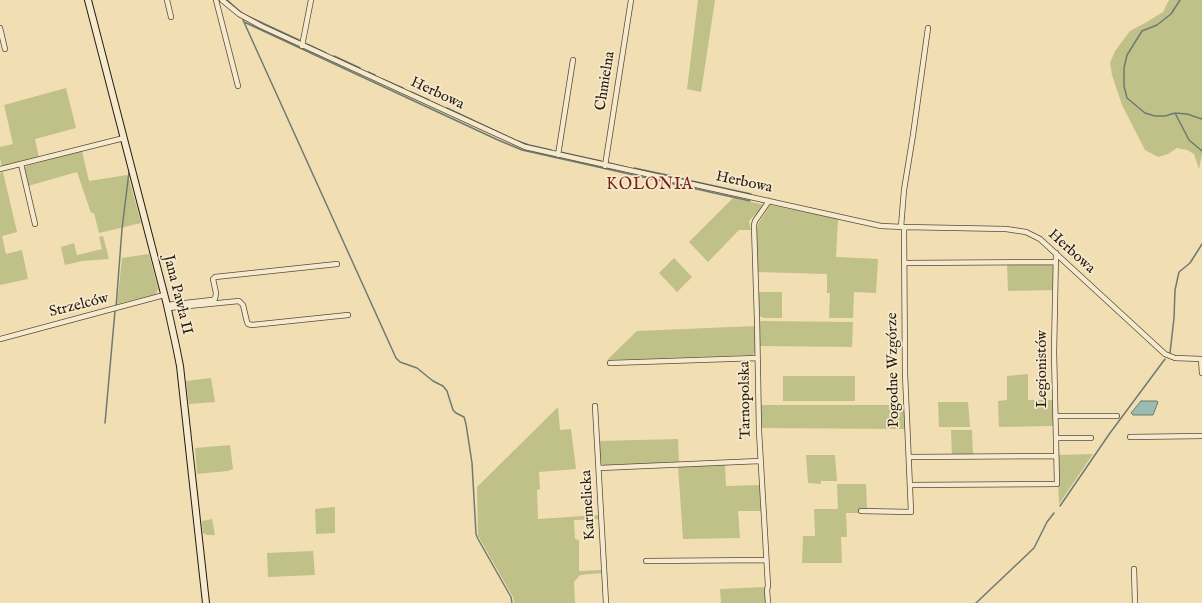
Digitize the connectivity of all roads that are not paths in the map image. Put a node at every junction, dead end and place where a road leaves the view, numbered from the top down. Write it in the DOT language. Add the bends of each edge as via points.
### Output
graph roads {
  1 [pos="88,0"];
  2 [pos="167,0"];
  3 [pos="216,0"];
  4 [pos="222,0"];
  5 [pos="311,0"];
  6 [pos="631,0"];
  7 [pos="171,17"];
  8 [pos="0,28"];
  9 [pos="928,28"];
  10 [pos="1,36"];
  11 [pos="302,46"];
  12 [pos="5,49"];
  13 [pos="573,60"];
  14 [pos="238,86"];
  15 [pos="124,138"];
  16 [pos="558,155"];
  17 [pos="21,164"];
  18 [pos="605,166"];
  19 [pos="0,169"];
  20 [pos="769,201"];
  21 [pos="35,224"];
  22 [pos="903,227"];
  23 [pos="1056,253"];
  24 [pos="1055,262"];
  25 [pos="904,263"];
  26 [pos="337,264"];
  27 [pos="164,295"];
  28 [pos="167,307"];
  29 [pos="348,315"];
  30 [pos="0,338"];
  31 [pos="757,358"];
  32 [pos="1202,359"];
  33 [pos="610,362"];
  34 [pos="1202,373"];
  35 [pos="595,406"];
  36 [pos="1055,416"];
  37 [pos="1117,416"];
  38 [pos="1202,436"];
  39 [pos="1130,437"];
  40 [pos="1056,438"];
  41 [pos="1091,438"];
  42 [pos="1056,456"];
  43 [pos="909,457"];
  44 [pos="760,461"];
  45 [pos="599,468"];
  46 [pos="910,485"];
  47 [pos="861,511"];
  48 [pos="766,560"];
  49 [pos="646,561"];
  50 [pos="1134,568"];
  51 [pos="206,603"];
  52 [pos="606,603"];
  53 [pos="768,603"];
  54 [pos="1135,603"];
  1 -- 15 [label="street, Jana Pawła II"];
  2 -- 7 [label="street"];
  3 -- 14 [label="street"];
  4 -- 11 [label="street, Herbowa" via="246,19"];
  5 -- 11 [label="street"];
  6 -- 18 [label="street, Chmielna"];
  8 -- 10 [label="street"];
  9 -- 22 [label="street, Pogodne Wzgórze" via="904,190"];
  10 -- 12 [label="street"];
  11 -- 16 [label="street, Herbowa" via="515,144"];
  13 -- 16 [label="street"];
  15 -- 17 [label="street"];
  15 -- 27 [label="street, Jana Pawła II"];
  16 -- 18 [label="street, Herbowa"];
  17 -- 19 [label="street"];
  17 -- 21 [label="street"];
  18 -- 20 [label="street, Herbowa"];
  20 -- 22 [label="street, Herbowa" via="881,226"];
  20 -- 31 [label="street, Tarnopolska" via="754,226"];
  22 -- 23 [label="street, Herbowa" via="1017,230 1034,235"];
  22 -- 25 [label="street, Pogodne Wzgórze"];
  23 -- 24 [label="street, Legionistów"];
  23 -- 32 [label="street, Herbowa" via="1165,354 1175,358"];
  24 -- 25 [label="street"];
  24 -- 36 [label="street, Legionistów"];
  25 -- 43 [label="street, Pogodne Wzgórze"];
  26 -- 28 [label="street" via="215,277 213,278 216,293 212,300"];
  27 -- 28 [label="street, Jana Pawła II"];
  27 -- 30 [label="street, Strzelców"];
  28 -- 29 [label="street" via="239,301 246,322 252,325"];
  28 -- 51 [label="street, Jana Pawła II" via="180,366"];
  31 -- 33 [label="street"];
  31 -- 44 [label="street, Tarnopolska"];
  32 -- 34 [label="street"];
  35 -- 45 [label="street, Karmelicka"];
  36 -- 37 [label="street"];
  36 -- 40 [label="street, Legionistów"];
  38 -- 39 [label="street"];
  40 -- 41 [label="street"];
  40 -- 42 [label="street, Legionistów"];
  42 -- 43 [label="street"];
  42 -- 46 [label="street, Legionistów" via="1057,484"];
  43 -- 46 [label="street, Pogodne Wzgórze"];
  44 -- 45 [label="street"];
  44 -- 48 [label="street, Tarnopolska"];
  45 -- 52 [label="street, Karmelicka"];
  46 -- 47 [label="street, Pogodne Wzgórze" via="912,512"];
  48 -- 49 [label="street"];
  48 -- 53 [label="street, Tarnopolska"];
  50 -- 54 [label="street"];
}
